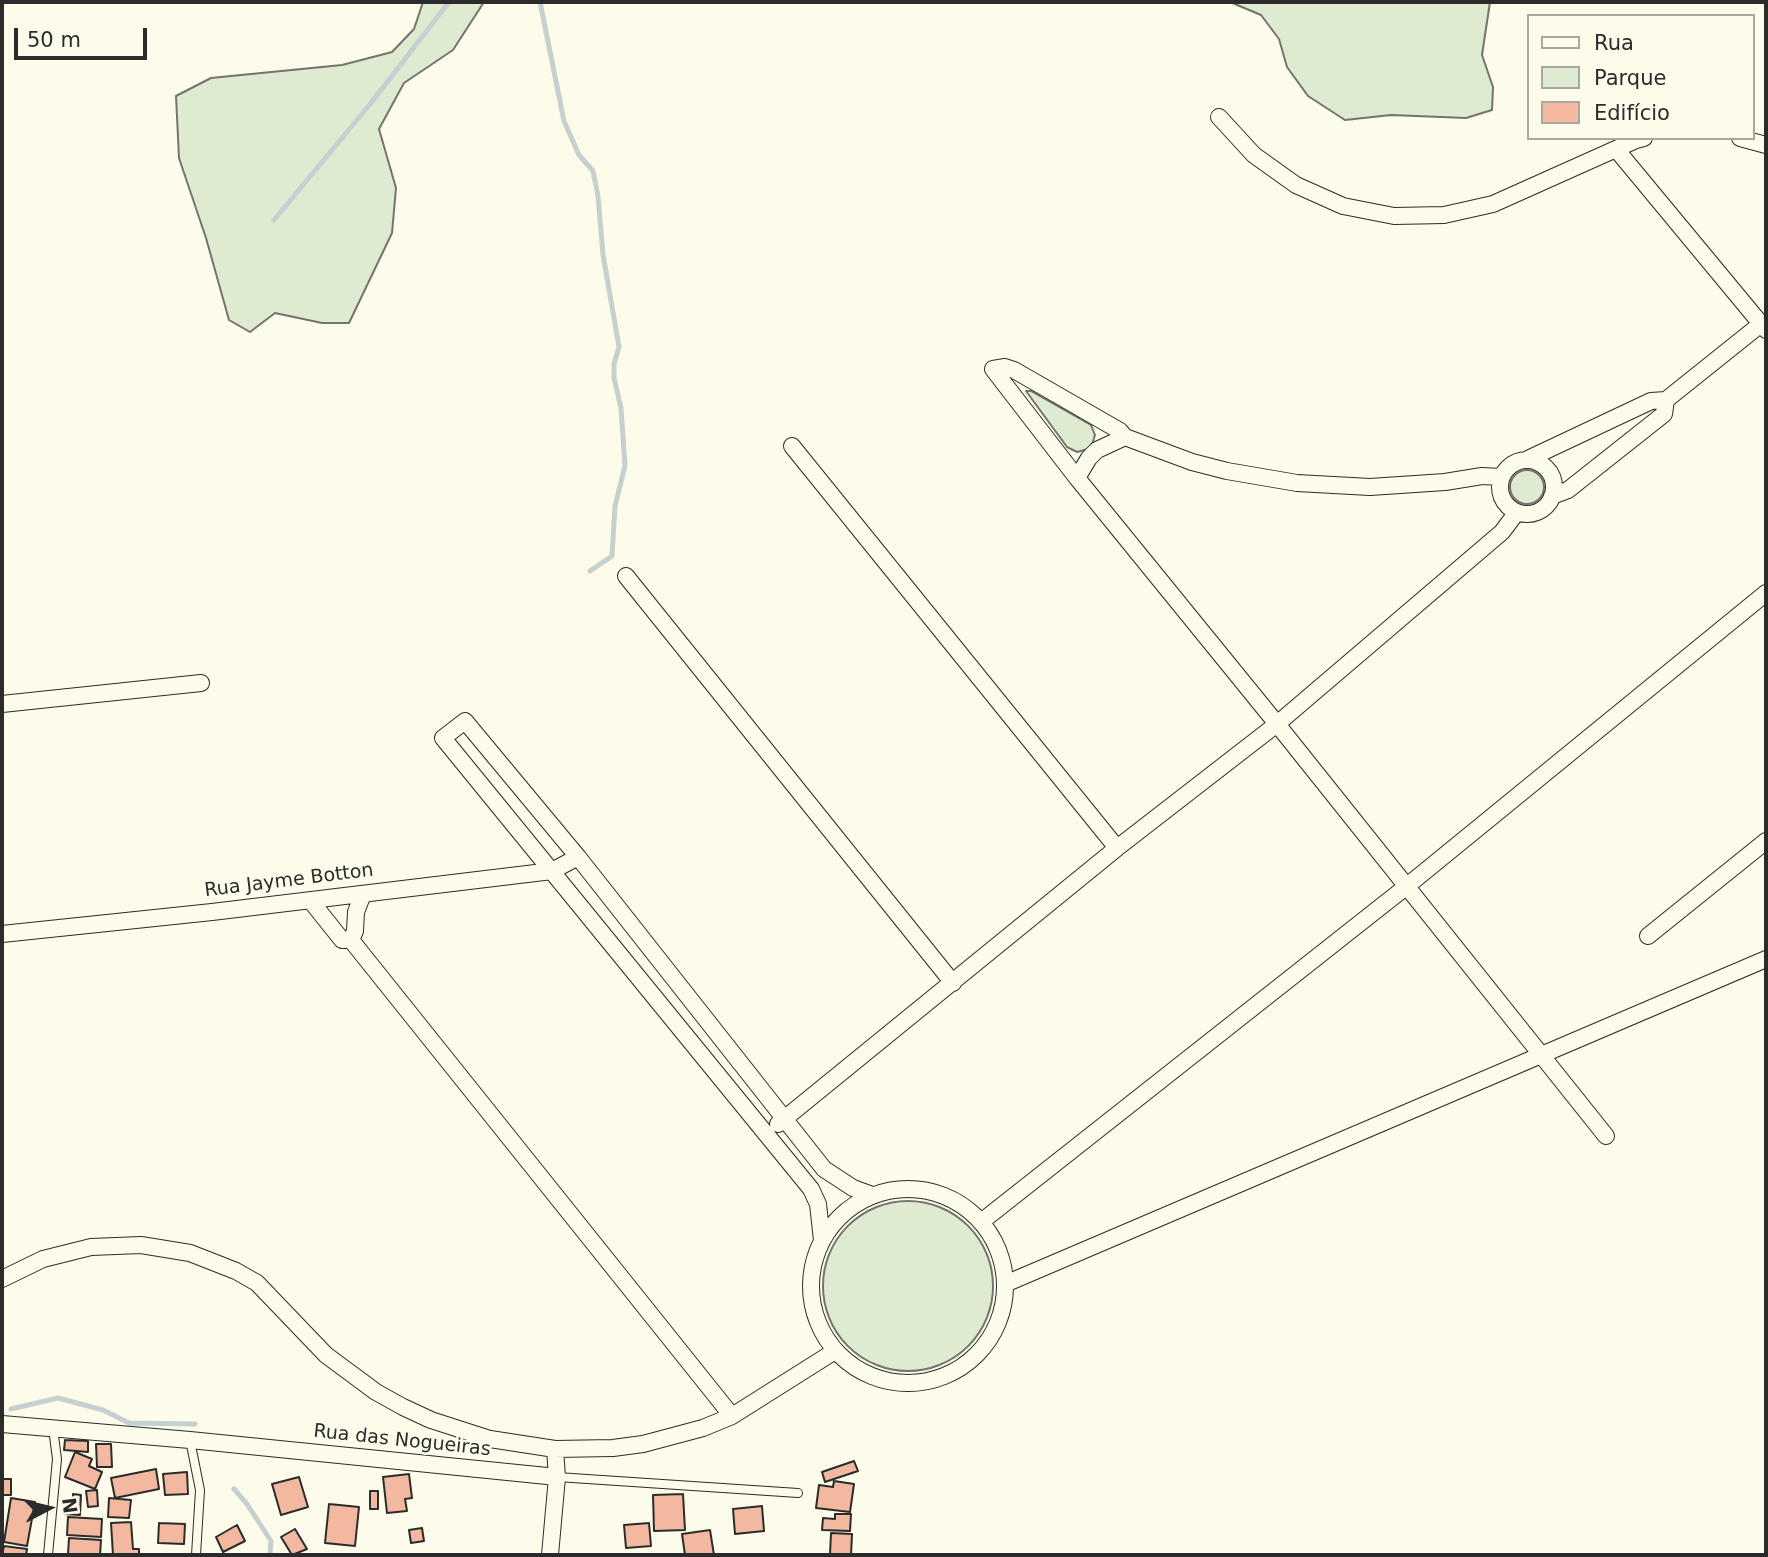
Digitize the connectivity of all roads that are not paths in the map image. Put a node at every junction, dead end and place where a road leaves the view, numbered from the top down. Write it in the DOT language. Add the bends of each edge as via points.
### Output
graph roads {
  1 [pos="1219,117"];
  2 [pos="1639,140"];
  3 [pos="1747,140"];
  4 [pos="1766,145"];
  5 [pos="1616,149"];
  6 [pos="1764,327"];
  7 [pos="1667,400"];
  8 [pos="1125,437"];
  9 [pos="792,446"];
  10 [pos="1528,459"];
  11 [pos="1501,477"];
  12 [pos="1077,478"];
  13 [pos="1552,496"];
  14 [pos="1517,512"];
  15 [pos="626,576"];
  16 [pos="1766,593"];
  17 [pos="201,682"];
  18 [pos="2,704"];
  19 [pos="1277,724"];
  20 [pos="1766,841"];
  21 [pos="1117,848"];
  22 [pos="578,857"];
  23 [pos="552,871"];
  24 [pos="1407,886"];
  25 [pos="363,894"];
  26 [pos="310,900"];
  27 [pos="2,934"];
  28 [pos="1648,936"];
  29 [pos="351,940"];
  30 [pos="1766,959"];
  31 [pos="953,983"];
  32 [pos="1542,1055"];
  33 [pos="785,1120"];
  34 [pos="766,1132"];
  35 [pos="1606,1136"];
  36 [pos="872,1195"];
  37 [pos="981,1222"];
  38 [pos="822,1240"];
  39 [pos="2,1279"];
  40 [pos="1005,1284"];
  41 [pos="835,1351"];
  42 [pos="732,1416"];
  43 [pos="2,1424"];
  44 [pos="53,1428"];
  45 [pos="190,1440"];
  46 [pos="555,1449"];
  47 [pos="556,1477"];
  48 [pos="798,1493"];
  49 [pos="48,1555"];
  50 [pos="196,1555"];
  51 [pos="550,1555"];
  1 -- 5 [label="street" via="1254,155 1296,185 1343,206 1394,216 1444,215 1493,204"];
  2 -- 5 [label="street"];
  3 -- 4 [label="street"];
  5 -- 6 [label="street"];
  6 -- 7 [label="street"];
  7 -- 10 [label="street" via="1651,401"];
  7 -- 13 [label="street" via="1664,414 1568,491"];
  8 -- 11 [label="street" via="1204,465 1297,483 1383,487"];
  8 -- 12 [label="street" via="1097,450"];
  8 -- 12 [label="street" via="1014,370 993,369"];
  9 -- 21 [label="street"];
  10 -- 11 [label="street" via="1512,464"];
  10 -- 13 [label="street" via="1550,472"];
  11 -- 14 [label="street" via="1500,494"];
  12 -- 19 [label="street"];
  13 -- 14 [label="street" via="1542,510"];
  14 -- 19 [label="street" via="1502,532"];
  15 -- 31 [label="street"];
  16 -- 24 [label="street"];
  17 -- 18 [label="street"];
  19 -- 21 [label="street"];
  19 -- 24 [label="street"];
  20 -- 28 [label="street"];
  21 -- 31 [label="street"];
  22 -- 23 [label="street, Rua Jayme Botton"];
  22 -- 23 [label="street" via="465,721 443,738"];
  22 -- 33 [label="street"];
  23 -- 25 [label="street, Rua Jayme Botton"];
  23 -- 34 [label="street"];
  24 -- 32 [label="street"];
  24 -- 37 [label="street"];
  25 -- 26 [label="street, Rua Jayme Botton"];
  25 -- 29 [label="street"];
  26 -- 27 [label="street, Rua Jayme Botton"];
  26 -- 29 [label="street" via="342,940"];
  29 -- 42 [label="street"];
  30 -- 32 [label="street"];
  31 -- 33 [label="street"];
  32 -- 35 [label="street"];
  32 -- 40 [label="street"];
  33 -- 34 [label="street"];
  33 -- 36 [label="street" via="824,1169"];
  34 -- 38 [label="street" via="811,1189 818,1204"];
  36 -- 37 [label="street" via="905,1189 939,1194"];
  36 -- 38 [label="street" via="844,1213"];
  37 -- 40 [label="street" via="998,1251"];
  38 -- 41 [label="street" via="811,1289 817,1322"];
  39 -- 46 [label="street" via="43,1259 91,1247 141,1245 190,1253 257,1283 326,1355 403,1407 470,1434"];
  40 -- 41 [label="street" via="1000,1318 984,1347 959,1370 943,1377 910,1384 877,1379"];
  41 -- 42 [label="street"];
  42 -- 46 [label="street" via="643,1444"];
  43 -- 44 [label="street, Rua das Nogueiras"];
  44 -- 45 [label="street, Rua das Nogueiras"];
  44 -- 49 [label="lane" via="57,1460"];
  45 -- 47 [label="street, Rua das Nogueiras"];
  45 -- 50 [label="lane" via="200,1490"];
  46 -- 47 [label="street"];
  47 -- 48 [label="lane, Rua das Nogueiras"];
  47 -- 51 [label="street"];
}
